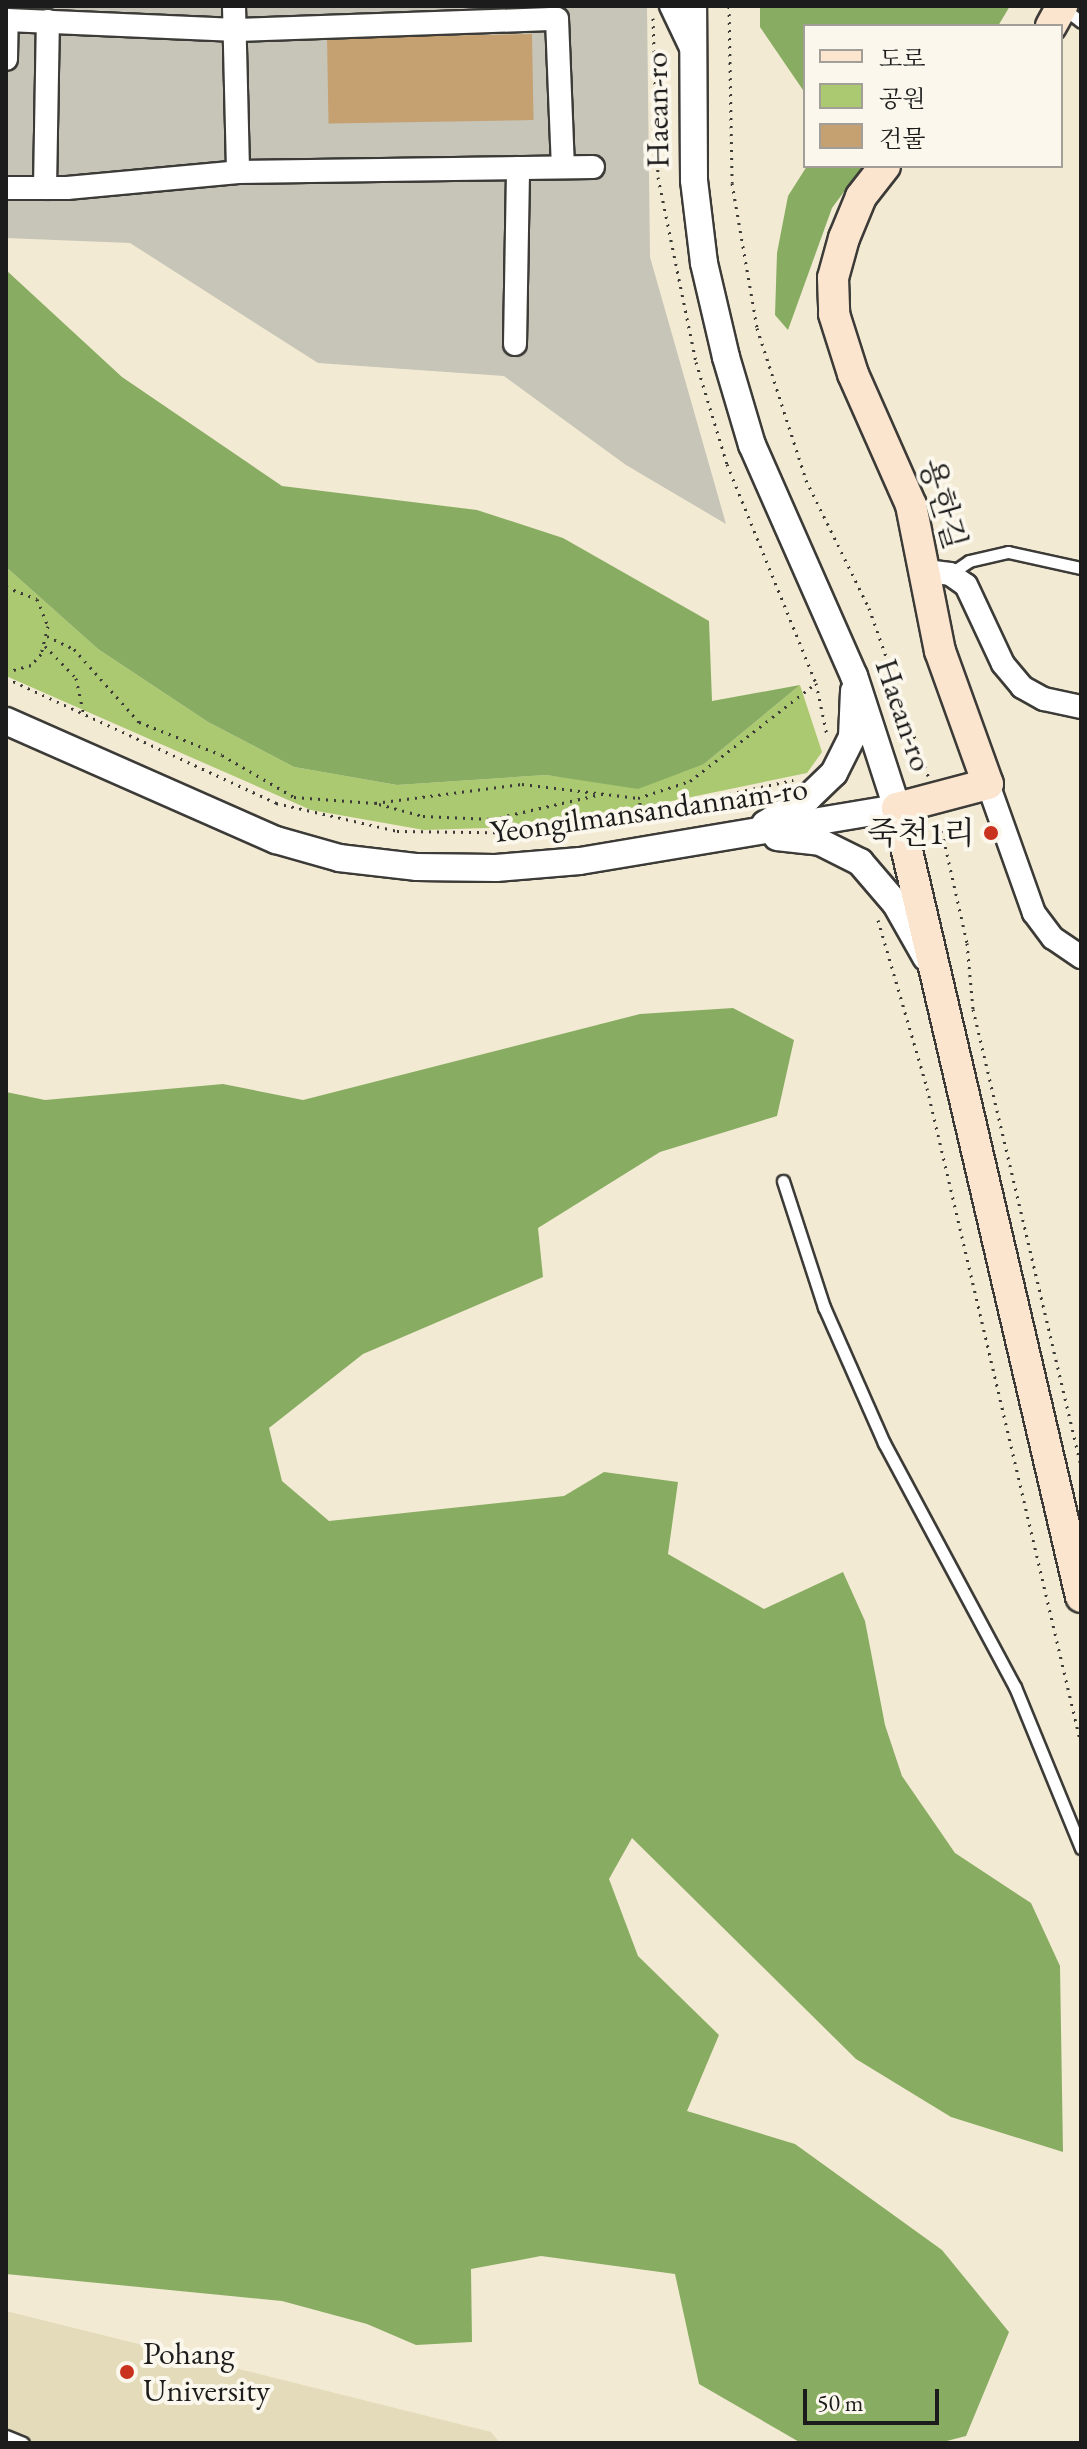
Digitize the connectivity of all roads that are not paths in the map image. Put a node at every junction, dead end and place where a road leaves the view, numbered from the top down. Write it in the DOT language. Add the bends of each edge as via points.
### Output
graph roads {
  1 [pos="234,6"];
  2 [pos="671,6"];
  3 [pos="693,6"];
  4 [pos="1062,6"];
  5 [pos="48,21"];
  6 [pos="1081,22"];
  7 [pos="1052,24"];
  8 [pos="237,30"];
  9 [pos="692,51"];
  10 [pos="6,59"];
  11 [pos="563,167"];
  12 [pos="593,167"];
  13 [pos="518,168"];
  14 [pos="883,168"];
  15 [pos="238,172"];
  16 [pos="6,188"];
  17 [pos="45,188"];
  18 [pos="515,344"];
  19 [pos="1081,568"];
  20 [pos="938,572"];
  21 [pos="854,676"];
  22 [pos="1081,707"];
  23 [pos="6,721"];
  24 [pos="988,784"];
  25 [pos="897,808"];
  26 [pos="746,833"];
  27 [pos="1081,957"];
  28 [pos="938,980"];
  29 [pos="783,1181"];
  30 [pos="1081,1597"];
  31 [pos="1081,1848"];
  32 [pos="6,2436"];
  33 [pos="23,2443"];
  1 -- 8 [label="street"];
  2 -- 9 [label="street"];
  3 -- 9 [label="street, Haean-ro"];
  4 -- 6 [label="lane"];
  4 -- 7 [label="main road"];
  5 -- 8 [label="street"];
  5 -- 10 [label="street" via="7,20"];
  5 -- 17 [label="street"];
  8 -- 11 [label="street" via="557,19"];
  8 -- 15 [label="street"];
  9 -- 21 [label="street, Haean-ro" via="697,217 726,357 752,445"];
  11 -- 12 [label="street"];
  11 -- 13 [label="street"];
  13 -- 15 [label="street"];
  13 -- 18 [label="street"];
  14 -- 20 [label="main road, 용한길" via="861,197 844,238 833,278 834,314 853,374"];
  15 -- 17 [label="street"];
  16 -- 17 [label="street"];
  19 -- 20 [label="lane" via="1008,552"];
  20 -- 22 [label="street" via="966,585 1003,664 1022,687 1044,699"];
  20 -- 24 [label="main road, 용한길" via="940,651"];
  21 -- 25 [label="street, Haean-ro"];
  21 -- 26 [label="street" via="852,737 834,773 808,798"];
  23 -- 26 [label="street, Yeongilmansandannam-ro" via="252,831 339,858 458,869 534,866"];
  24 -- 25 [label="main road"];
  24 -- 27 [label="street" via="1034,913 1053,938"];
  25 -- 26 [label="street, Yeongilmansandannam-ro"];
  25 -- 28 [label="main road, Haean-ro"];
  26 -- 28 [label="street" via="820,842 860,862 896,904"];
  28 -- 30 [label="main road, Haean-ro"];
  29 -- 31 [label="lane" via="824,1307 884,1443 1015,1687"];
  32 -- 33 [label="lane"];
}
